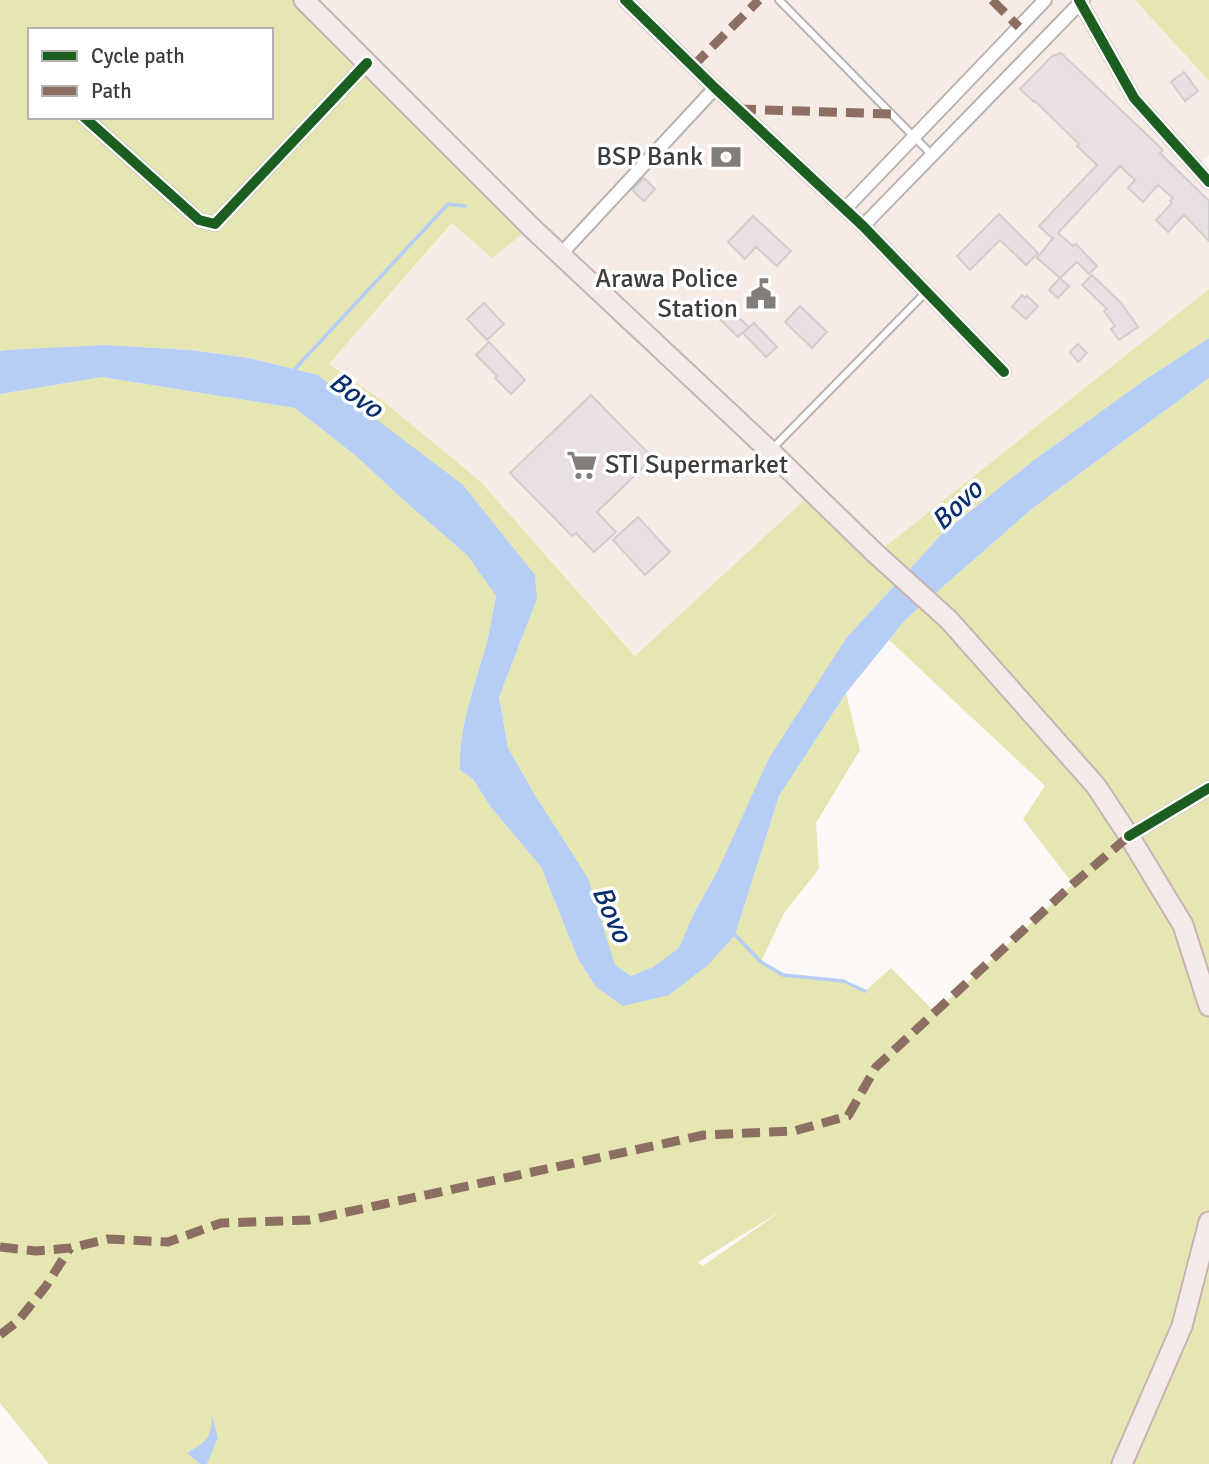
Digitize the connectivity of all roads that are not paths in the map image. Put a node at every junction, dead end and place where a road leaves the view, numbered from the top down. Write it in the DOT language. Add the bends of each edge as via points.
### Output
graph roads {
  1 [pos="304,0"];
  2 [pos="625,0"];
  3 [pos="779,0"];
  4 [pos="1045,0"];
  5 [pos="1081,1"];
  6 [pos="367,63"];
  7 [pos="715,88"];
  8 [pos="86,119"];
  9 [pos="914,137"];
  10 [pos="932,155"];
  11 [pos="1209,182"];
  12 [pos="845,209"];
  13 [pos="863,226"];
  14 [pos="560,255"];
  15 [pos="926,292"];
  16 [pos="1004,372"];
  17 [pos="770,451"];
  18 [pos="1209,788"];
  19 [pos="1129,836"];
  20 [pos="1209,1006"];
  21 [pos="1209,1223"];
  22 [pos="1122,1464"];
  1 -- 6 [label="main road"];
  2 -- 7 [label="street"];
  3 -- 9 [label="lane"];
  4 -- 9 [label="street"];
  5 -- 10 [label="street"];
  5 -- 11 [label="street" via="1134,98"];
  6 -- 8 [label="street" via="215,224 199,220"];
  6 -- 14 [label="main road"];
  7 -- 12 [label="street"];
  7 -- 14 [label="street"];
  9 -- 10 [label="lane"];
  9 -- 12 [label="street"];
  10 -- 13 [label="street"];
  12 -- 13 [label="street"];
  13 -- 15 [label="street"];
  14 -- 17 [label="main road"];
  15 -- 16 [label="street"];
  15 -- 17 [label="lane"];
  17 -- 19 [label="main road" via="949,620 1096,786"];
  18 -- 19 [label="street"];
  19 -- 20 [label="main road" via="1183,925"];
  21 -- 22 [label="main road" via="1182,1326"];
}
